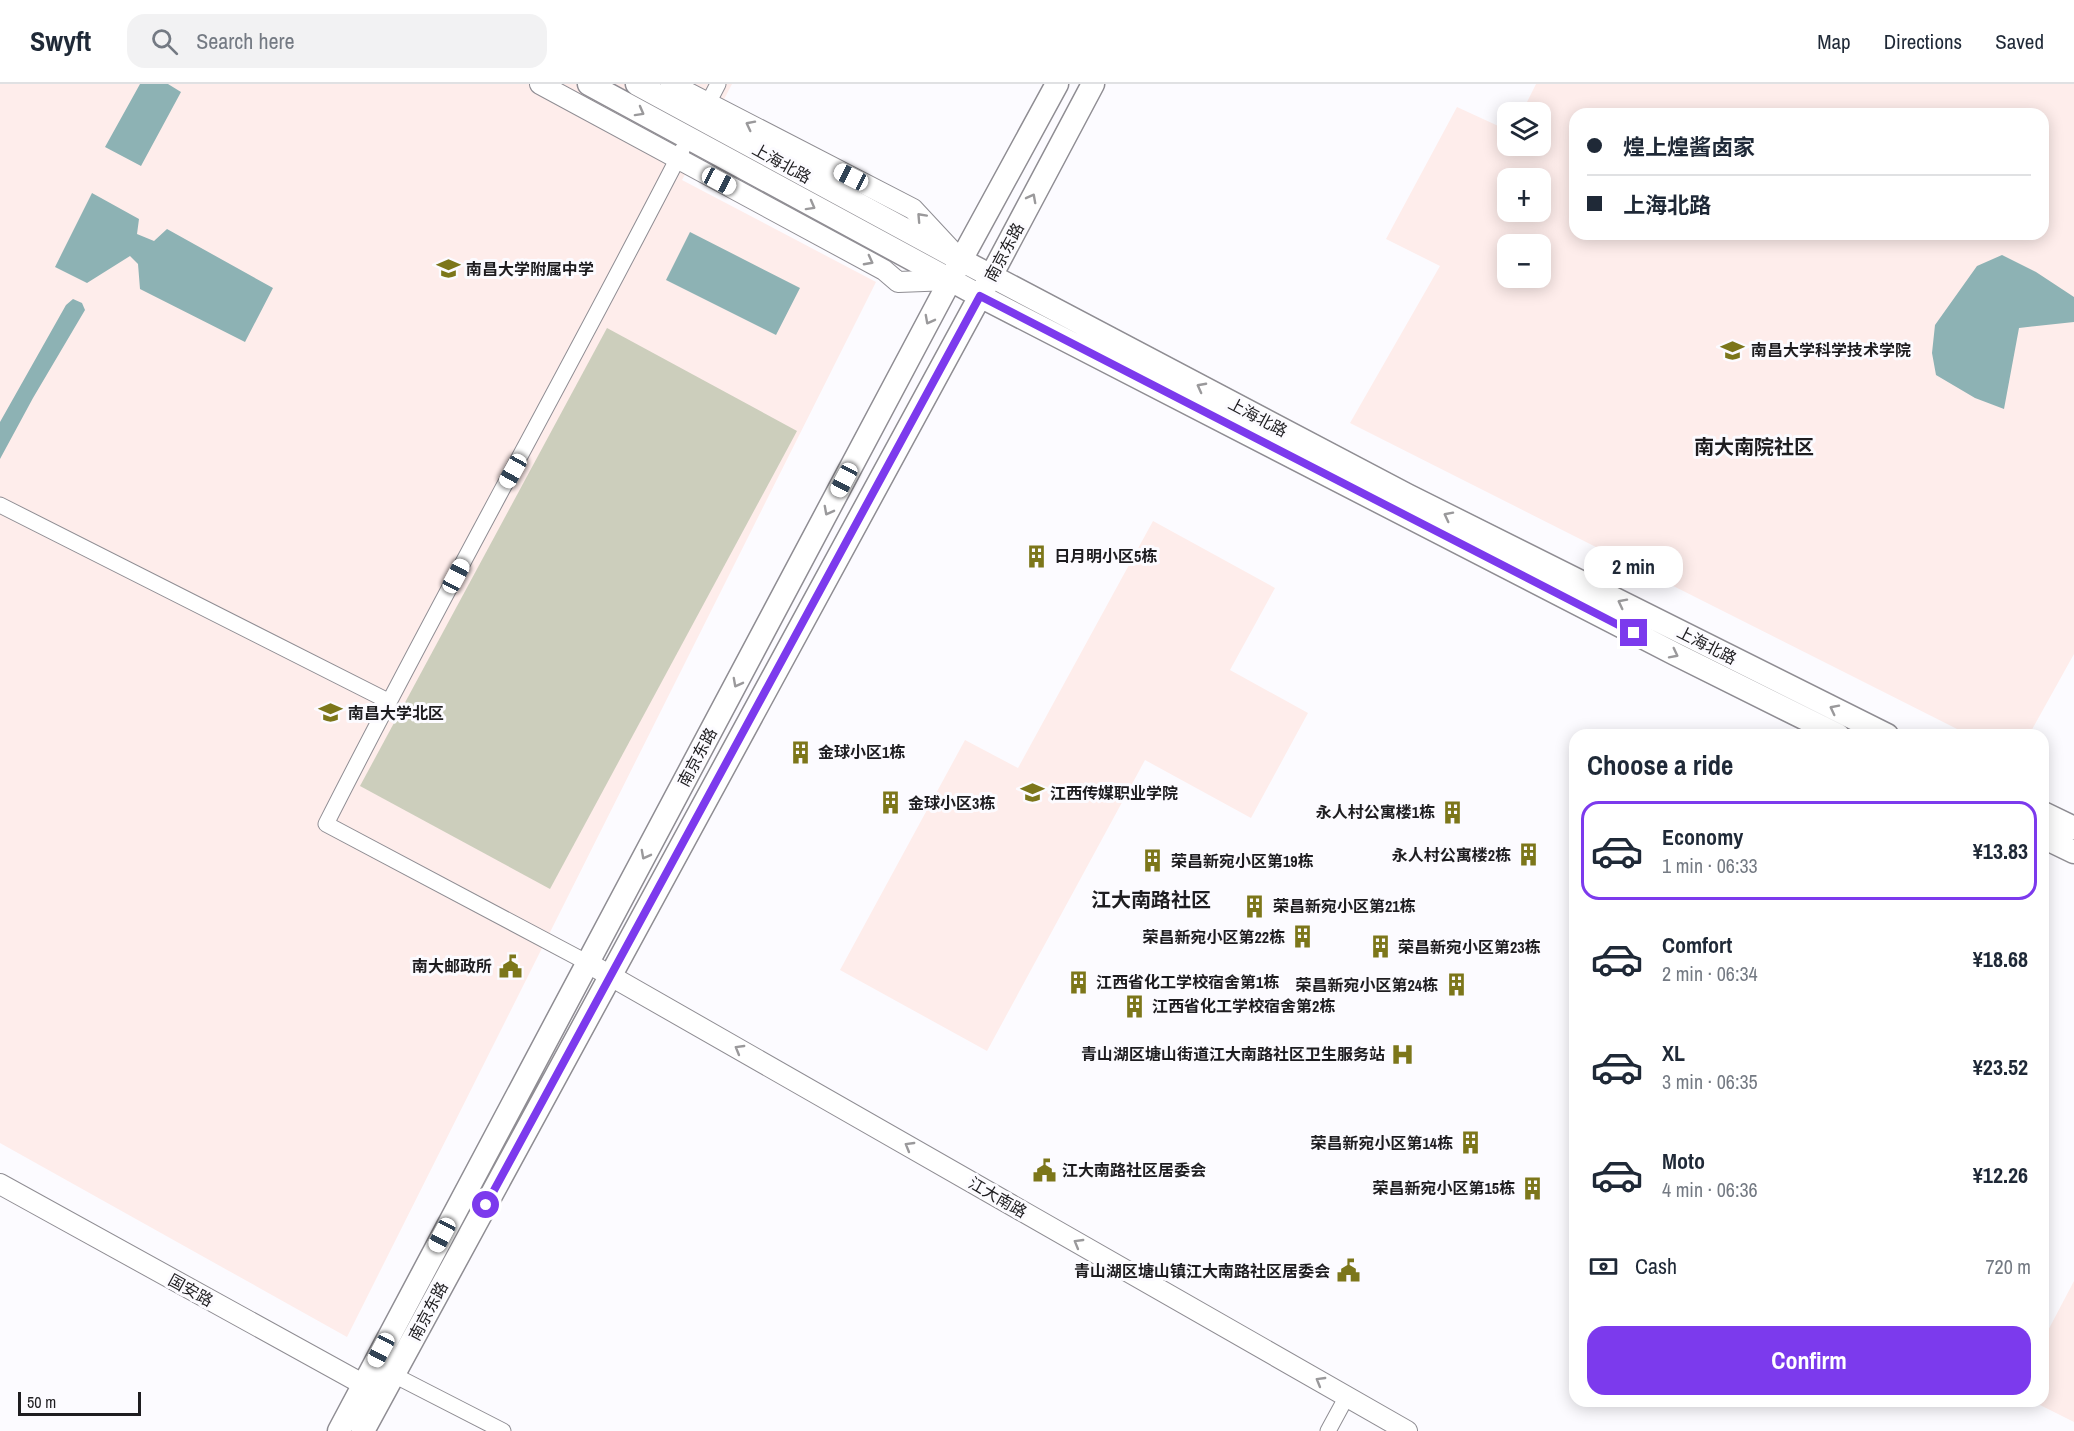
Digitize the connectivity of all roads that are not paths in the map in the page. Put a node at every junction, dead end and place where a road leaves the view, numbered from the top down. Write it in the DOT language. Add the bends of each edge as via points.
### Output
graph roads {
  1 [pos="540,84"];
  2 [pos="589,84"];
  3 [pos="637,84"];
  4 [pos="671,84"];
  5 [pos="718,84"];
  6 [pos="1057,84"];
  7 [pos="1093,84"];
  8 [pos="704,111"];
  9 [pos="683,149"];
  10 [pos="955,271"];
  11 [pos="991,276"];
  12 [pos="980,296"];
  13 [pos="0,505"];
  14 [pos="388,701"];
  15 [pos="1826,729"];
  16 [pos="1875,729"];
  17 [pos="2049,816"];
  18 [pos="2074,828"];
  19 [pos="2049,840"];
  20 [pos="2074,852"];
  21 [pos="588,963"];
  22 [pos="610,975"];
  23 [pos="0,1184"];
  24 [pos="373,1364"];
  25 [pos="394,1375"];
  26 [pos="373,1390"];
  27 [pos="1347,1396"];
  28 [pos="339,1431"];
  29 [pos="363,1431"];
  30 [pos="503,1431"];
  31 [pos="1328,1431"];
  32 [pos="1407,1431"];
  1 -- 9 [label="street"];
  2 -- 9 [label="main road, 上海北路, one-way"];
  3 -- 8 [label="main road, 上海北路"];
  4 -- 8 [label="street"];
  5 -- 8 [label="street"];
  6 -- 10 [label="main road, 南京东路"];
  11 -- 7 [label="main road, 南京东路, one-way"];
  8 -- 9 [label="street"];
  10 -- 8 [label="main road, 上海北路, one-way"];
  9 -- 10 [label="main road, 上海北路, one-way"];
  9 -- 14 [label="street"];
  10 -- 11 [label="main road, 上海北路"];
  10 -- 12 [label="main road, 上海北路"];
  10 -- 21 [label="main road, 南京东路, one-way"];
  11 -- 12 [label="main road, 南京东路"];
  16 -- 11 [label="main road, 上海北路, one-way" via="1407,495"];
  12 -- 15 [label="main road, 上海北路, one-way"];
  12 -- 22 [label="main road, 南京东路"];
  13 -- 14 [label="street"];
  14 -- 21 [label="street" via="326,824"];
  17 -- 18 [label="main road"];
  19 -- 20 [label="main road"];
  21 -- 22 [label="street, 江大南路"];
  21 -- 24 [label="main road, 南京东路"];
  22 -- 25 [label="main road, 南京东路"];
  27 -- 22 [label="street, 江大南路, one-way"];
  23 -- 26 [label="street, 国安路"];
  24 -- 25 [label="street"];
  24 -- 26 [label="main road, 南京东路"];
  25 -- 26 [label="main road, 南京东路"];
  25 -- 30 [label="street"];
  26 -- 28 [label="main road, 南京东路"];
  26 -- 29 [label="main road, 南京东路"];
  27 -- 31 [label="street"];
  27 -- 32 [label="street, 江大南路"];
}
